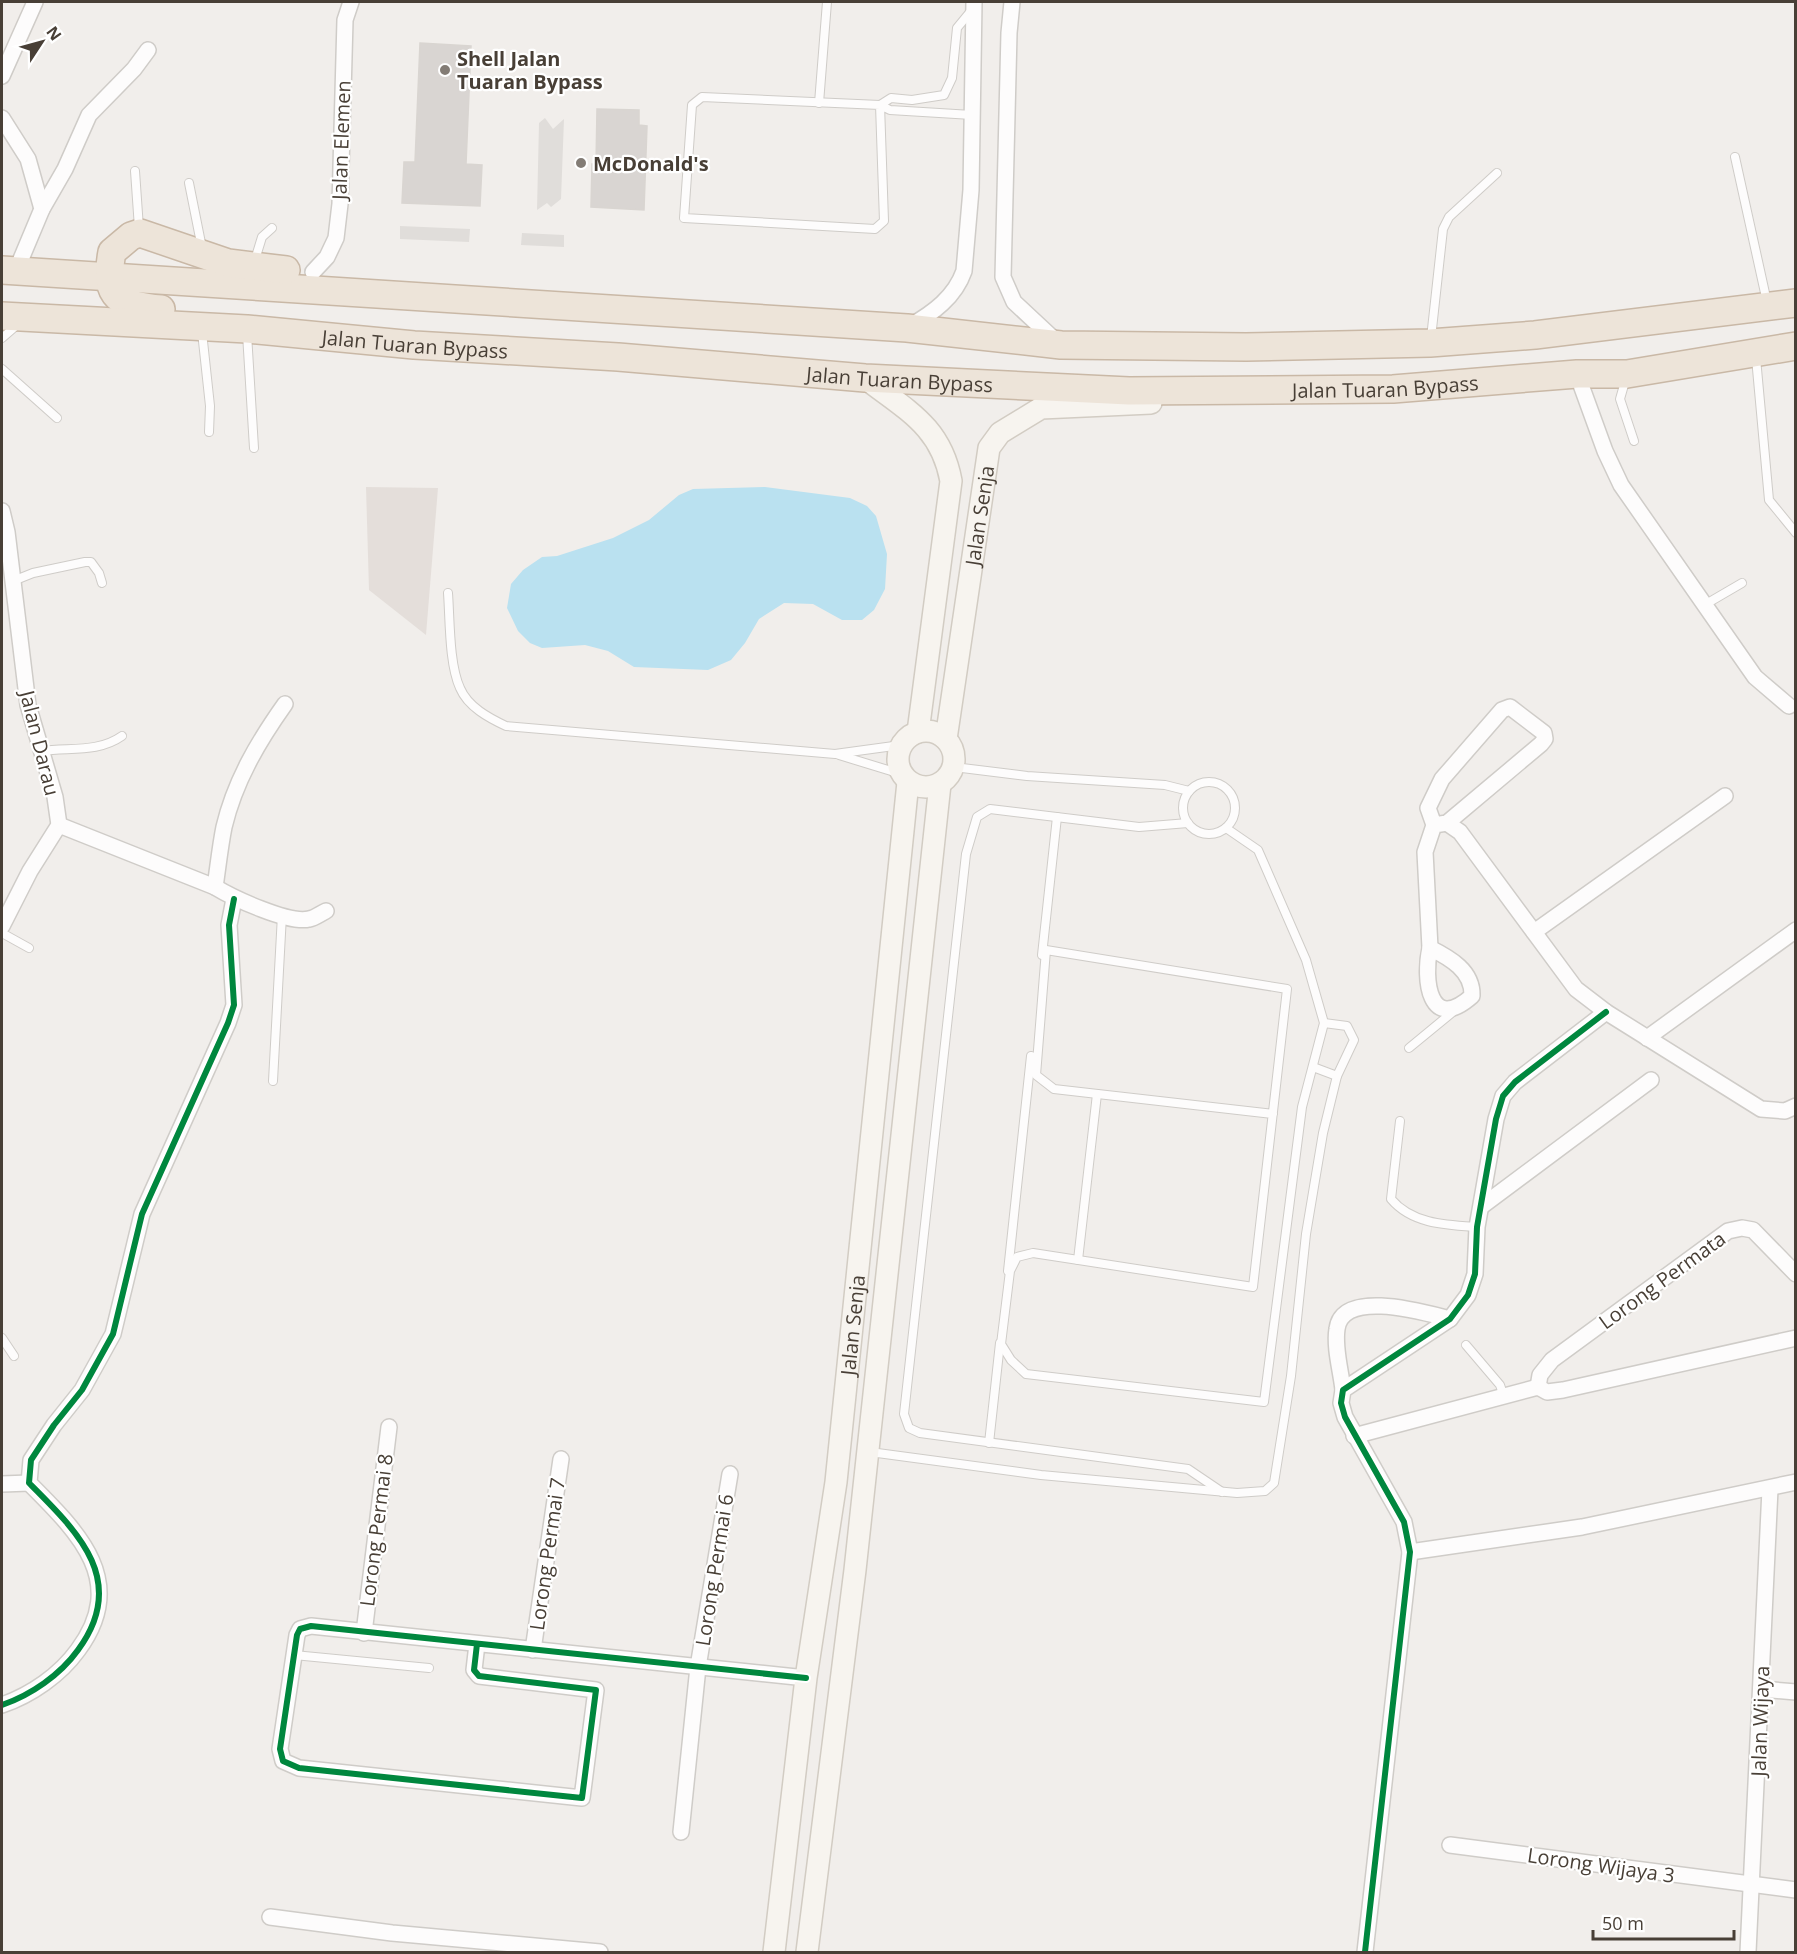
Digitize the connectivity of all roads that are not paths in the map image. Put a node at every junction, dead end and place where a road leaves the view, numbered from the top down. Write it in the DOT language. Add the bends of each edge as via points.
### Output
graph roads {
  1 [pos="35,2"];
  2 [pos="351,2"];
  3 [pos="827,2"];
  4 [pos="1012,2"];
  5 [pos="974,4"];
  6 [pos="148,50"];
  7 [pos="2,76"];
  8 [pos="819,103"];
  9 [pos="880,105"];
  10 [pos="972,115"];
  11 [pos="2,118"];
  12 [pos="1735,157"];
  13 [pos="135,171"];
  14 [pos="1497,173"];
  15 [pos="189,183"];
  16 [pos="42,209"];
  17 [pos="272,228"];
  18 [pos="140,233"];
  19 [pos="204,256"];
  20 [pos="253,267"];
  21 [pos="9,270"];
  22 [pos="313,272"];
  23 [pos="111,276"];
  24 [pos="494,301"];
  25 [pos="1796,303"];
  26 [pos="1768,308"];
  27 [pos="2,316"];
  28 [pos="32,318"];
  29 [pos="201,328"];
  30 [pos="907,328"];
  31 [pos="247,329"];
  32 [pos="2,338"];
  33 [pos="1430,342"];
  34 [pos="1061,345"];
  35 [pos="1796,346"];
  36 [pos="1755,351"];
  37 [pos="618,357"];
  38 [pos="2,369"];
  39 [pos="1577,374"];
  40 [pos="1627,374"];
  41 [pos="864,378"];
  42 [pos="1204,391"];
  43 [pos="57,418"];
  44 [pos="209,432"];
  45 [pos="1634,441"];
  46 [pos="254,448"];
  47 [pos="2,511"];
  48 [pos="1796,533"];
  49 [pos="13,581"];
  50 [pos="102,583"];
  51 [pos="1742,583"];
  52 [pos="448,593"];
  53 [pos="1706,604"];
  54 [pos="285,704"];
  55 [pos="1789,706"];
  56 [pos="918,732"];
  57 [pos="122,736"];
  58 [pos="946,739"];
  59 [pos="901,745"];
  60 [pos="42,752"];
  61 [pos="835,754"];
  62 [pos="954,767"];
  63 [pos="905,778"];
  64 [pos="940,784"];
  65 [pos="1189,791"];
  66 [pos="1725,796"];
  67 [pos="1057,817"];
  68 [pos="1188,823"];
  69 [pos="1440,824"];
  70 [pos="58,825"];
  71 [pos="1227,828"];
  72 [pos="215,887"];
  73 [pos="234,899"];
  74 [pos="326,910"];
  75 [pos="282,915"];
  76 [pos="2,926"];
  77 [pos="1796,930"];
  78 [pos="1534,932"];
  79 [pos="2,933"];
  80 [pos="29,948"];
  81 [pos="1430,948"];
  82 [pos="1463,1004"];
  83 [pos="1606,1012"];
  84 [pos="1324,1023"];
  85 [pos="1647,1038"];
  86 [pos="1409,1048"];
  87 [pos="1313,1067"];
  88 [pos="1337,1076"];
  89 [pos="1651,1080"];
  90 [pos="273,1082"];
  91 [pos="1097,1094"];
  92 [pos="1796,1106"];
  93 [pos="1273,1114"];
  94 [pos="1400,1121"];
  95 [pos="1482,1206"];
  96 [pos="1477,1227"];
  97 [pos="1078,1260"];
  98 [pos="1796,1274"];
  99 [pos="1450,1319"];
  100 [pos="2,1338"];
  101 [pos="1796,1338"];
  102 [pos="1466,1345"];
  103 [pos="14,1356"];
  104 [pos="1538,1388"];
  105 [pos="1343,1390"];
  106 [pos="1504,1397"];
  107 [pos="389,1427"];
  108 [pos="1354,1436"];
  109 [pos="989,1443"];
  110 [pos="866,1451"];
  111 [pos="561,1459"];
  112 [pos="730,1474"];
  113 [pos="1796,1482"];
  114 [pos="29,1483"];
  115 [pos="2,1484"];
  116 [pos="1770,1490"];
  117 [pos="1222,1492"];
  118 [pos="1410,1552"];
  119 [pos="364,1633"];
  120 [pos="477,1644"];
  121 [pos="533,1650"];
  122 [pos="294,1655"];
  123 [pos="698,1667"];
  124 [pos="429,1668"];
  125 [pos="806,1678"];
  126 [pos="1761,1689"];
  127 [pos="1796,1692"];
  128 [pos="2,1705"];
  129 [pos="681,1832"];
  130 [pos="1450,1845"];
  131 [pos="1753,1885"];
  132 [pos="1796,1890"];
  133 [pos="270,1917"];
  134 [pos="600,1953"];
  135 [pos="774,1953"];
  136 [pos="807,1953"];
  137 [pos="1365,1953"];
  138 [pos="1748,1953"];
  1 -- 7 [label="street"];
  2 -- 22 [label="street, Jalan Elemen" via="345,20 336,238 327,257"];
  3 -- 8 [label="lane"];
  4 -- 34 [label="street" via="1003,277 1014,302"];
  5 -- 9 [label="lane" via="957,28 952,78 944,95 891,99"];
  5 -- 10 [label="street"];
  6 -- 16 [label="street" via="89,115"];
  8 -- 9 [label="lane"];
  8 -- 9 [label="lane" via="696,100 692,105 684,218 875,229 884,220"];
  9 -- 10 [label="lane" via="891,110"];
  10 -- 30 [label="street" via="964,272 960,283 934,313"];
  11 -- 16 [label="street" via="28,159"];
  12 -- 26 [label="lane"];
  13 -- 18 [label="lane"];
  14 -- 33 [label="lane" via="1449,217 1443,229"];
  15 -- 19 [label="lane"];
  16 -- 21 [label="street"];
  17 -- 20 [label="lane" via="262,237"];
  18 -- 19 [label="highway"];
  18 -- 23 [label="highway" via="112,252"];
  19 -- 20 [label="highway"];
  20 -- 22 [label="highway"];
  21 -- 23 [label="highway"];
  22 -- 24 [label="highway"];
  23 -- 24 [label="highway"];
  23 -- 37 [label="highway" via="118,300 143,307 602,344"];
  24 -- 30 [label="highway"];
  25 -- 26 [label="highway"];
  26 -- 33 [label="highway" via="1535,336"];
  27 -- 28 [label="highway, Jalan Tuaran Bypass"];
  28 -- 29 [label="highway, Jalan Tuaran Bypass"];
  28 -- 32 [label="lane"];
  29 -- 31 [label="highway, Jalan Tuaran Bypass"];
  29 -- 44 [label="lane"];
  30 -- 34 [label="highway"];
  31 -- 37 [label="highway, Jalan Tuaran Bypass" via="414,345"];
  31 -- 46 [label="lane"];
  33 -- 34 [label="highway" via="1246,347"];
  35 -- 36 [label="highway, Jalan Tuaran Bypass"];
  36 -- 40 [label="highway, Jalan Tuaran Bypass"];
  36 -- 48 [label="lane" via="1769,500"];
  37 -- 41 [label="highway, Jalan Tuaran Bypass"];
  38 -- 43 [label="lane"];
  39 -- 40 [label="highway, Jalan Tuaran Bypass"];
  39 -- 42 [label="highway, Jalan Tuaran Bypass" via="1394,389"];
  39 -- 53 [label="street" via="1621,485"];
  40 -- 45 [label="lane" via="1620,399"];
  41 -- 42 [label="highway, Jalan Tuaran Bypass"];
  41 -- 56 [label="main road, Jalan Senja" via="937,438 951,481"];
  42 -- 58 [label="main road, Jalan Senja" via="1153,403 1041,408 1000,433 989,448"];
  47 -- 49 [label="street, Jalan Darau"];
  49 -- 50 [label="lane" via="33,573 91,562"];
  49 -- 60 [label="street, Jalan Darau" via="27,705"];
  51 -- 53 [label="lane"];
  52 -- 61 [label="lane" via="460,688 472,705 506,726"];
  53 -- 55 [label="street" via="1755,677"];
  54 -- 72 [label="street" via="258,742 238,788 224,827"];
  56 -- 58 [label="main road" via="933,732"];
  56 -- 59 [label="main road"];
  57 -- 60 [label="lane" via="95,748"];
  58 -- 62 [label="main road, Jalan Senja" via="953,752"];
  59 -- 61 [label="lane"];
  59 -- 63 [label="main road, Jalan Senja" via="897,760"];
  60 -- 70 [label="street, Jalan Darau" via="55,797"];
  61 -- 63 [label="lane"];
  62 -- 64 [label="main road"];
  62 -- 65 [label="lane" via="1165,785"];
  63 -- 64 [label="main road" via="924,788"];
  63 -- 125 [label="main road, Jalan Senja" via="836,1482"];
  64 -- 110 [label="main road, Jalan Senja"];
  65 -- 68 [label="lane" via="1183,807"];
  65 -- 71 [label="lane" via="1213,782 1228,789 1235,813"];
  66 -- 78 [label="street"];
  67 -- 68 [label="lane" via="1139,827"];
  67 -- 109 [label="lane"];
  67 -- 109 [label="lane" via="990,809 977,817 966,854 904,1414 909,1428 920,1433"];
  68 -- 71 [label="lane" via="1194,830 1210,834"];
  69 -- 69 [label="street" via="1428,808 1442,779 1496,716 1510,706 1544,733 1541,744"];
  69 -- 78 [label="street" via="1460,832"];
  69 -- 81 [label="street" via="1425,852"];
  70 -- 72 [label="street"];
  70 -- 76 [label="street"];
  71 -- 84 [label="lane" via="1258,850 1306,960"];
  72 -- 73 [label="street"];
  73 -- 75 [label="street"];
  73 -- 114 [label="street" via="230,925 234,1005 228,1023 142,1215 113,1334 82,1390 31,1460"];
  74 -- 75 [label="street" via="308,920"];
  75 -- 90 [label="lane"];
  77 -- 85 [label="street"];
  78 -- 83 [label="street" via="1576,989"];
  79 -- 80 [label="lane"];
  81 -- 82 [label="street" via="1450,958 1467,976 1472,996"];
  81 -- 82 [label="street" via="1426,969 1428,993 1436,1004 1448,1009"];
  82 -- 86 [label="lane"];
  83 -- 85 [label="street"];
  83 -- 95 [label="street" via="1515,1082 1503,1096"];
  84 -- 87 [label="lane"];
  84 -- 88 [label="lane" via="1347,1026 1352,1033 1353,1046"];
  85 -- 92 [label="street" via="1761,1109 1785,1111"];
  87 -- 88 [label="lane"];
  87 -- 97 [label="lane" via="1302,1107 1264,1402 1026,1374 1001,1344 1010,1271 1017,1257 1032,1253"];
  88 -- 117 [label="lane" via="1306,1234 1291,1376 1274,1482 1265,1491"];
  89 -- 95 [label="street"];
  91 -- 93 [label="lane"];
  91 -- 93 [label="lane" via="1054,1089 1036,1075 1046,950 1287,989"];
  91 -- 97 [label="lane"];
  93 -- 97 [label="lane" via="1253,1287"];
  94 -- 96 [label="lane" via="1391,1199 1400,1210 1414,1217 1442,1225"];
  95 -- 96 [label="street"];
  96 -- 99 [label="street" via="1475,1274 1468,1295"];
  98 -- 104 [label="street, Lorong Permata" via="1753,1230 1728,1231 1552,1360 1540,1375"];
  99 -- 105 [label="street"];
  99 -- 105 [label="street" via="1404,1307 1361,1306 1349,1311 1342,1316 1337,1329"];
  100 -- 103 [label="lane"];
  101 -- 104 [label="street" via="1563,1390 1547,1392"];
  102 -- 106 [label="lane" via="1500,1385"];
  104 -- 106 [label="street"];
  105 -- 108 [label="street" via="1341,1403"];
  106 -- 108 [label="street"];
  107 -- 119 [label="street, Lorong Permai 8"];
  108 -- 118 [label="street" via="1404,1522"];
  109 -- 117 [label="lane" via="1188,1469"];
  110 -- 117 [label="lane" via="1041,1475"];
  110 -- 136 [label="main road, Jalan Senja" via="854,1581"];
  111 -- 121 [label="street, Lorong Permai 7"];
  112 -- 123 [label="street, Lorong Permai 6"];
  113 -- 116 [label="street"];
  114 -- 115 [label="street"];
  114 -- 128 [label="street" via="78,1534 98,1579 101,1597 89,1635 73,1657 43,1683"];
  116 -- 118 [label="street" via="1582,1527"];
  116 -- 126 [label="street, Jalan Wijaya"];
  118 -- 137 [label="street"];
  119 -- 120 [label="street"];
  119 -- 122 [label="street" via="311,1626 300,1629"];
  120 -- 121 [label="street"];
  120 -- 122 [label="street" via="474,1670 479,1676 596,1690 582,1798 299,1768 283,1761 280,1749"];
  121 -- 123 [label="street"];
  122 -- 124 [label="lane"];
  123 -- 125 [label="street"];
  123 -- 129 [label="street, Lorong Permai 6"];
  125 -- 135 [label="main road, Jalan Senja"];
  126 -- 127 [label="street"];
  126 -- 131 [label="street, Jalan Wijaya"];
  130 -- 131 [label="street, Lorong Wijaya 3"];
  131 -- 132 [label="street, Lorong Wijaya 3"];
  131 -- 138 [label="street, Jalan Wijaya"];
  133 -- 134 [label="street"];
}
